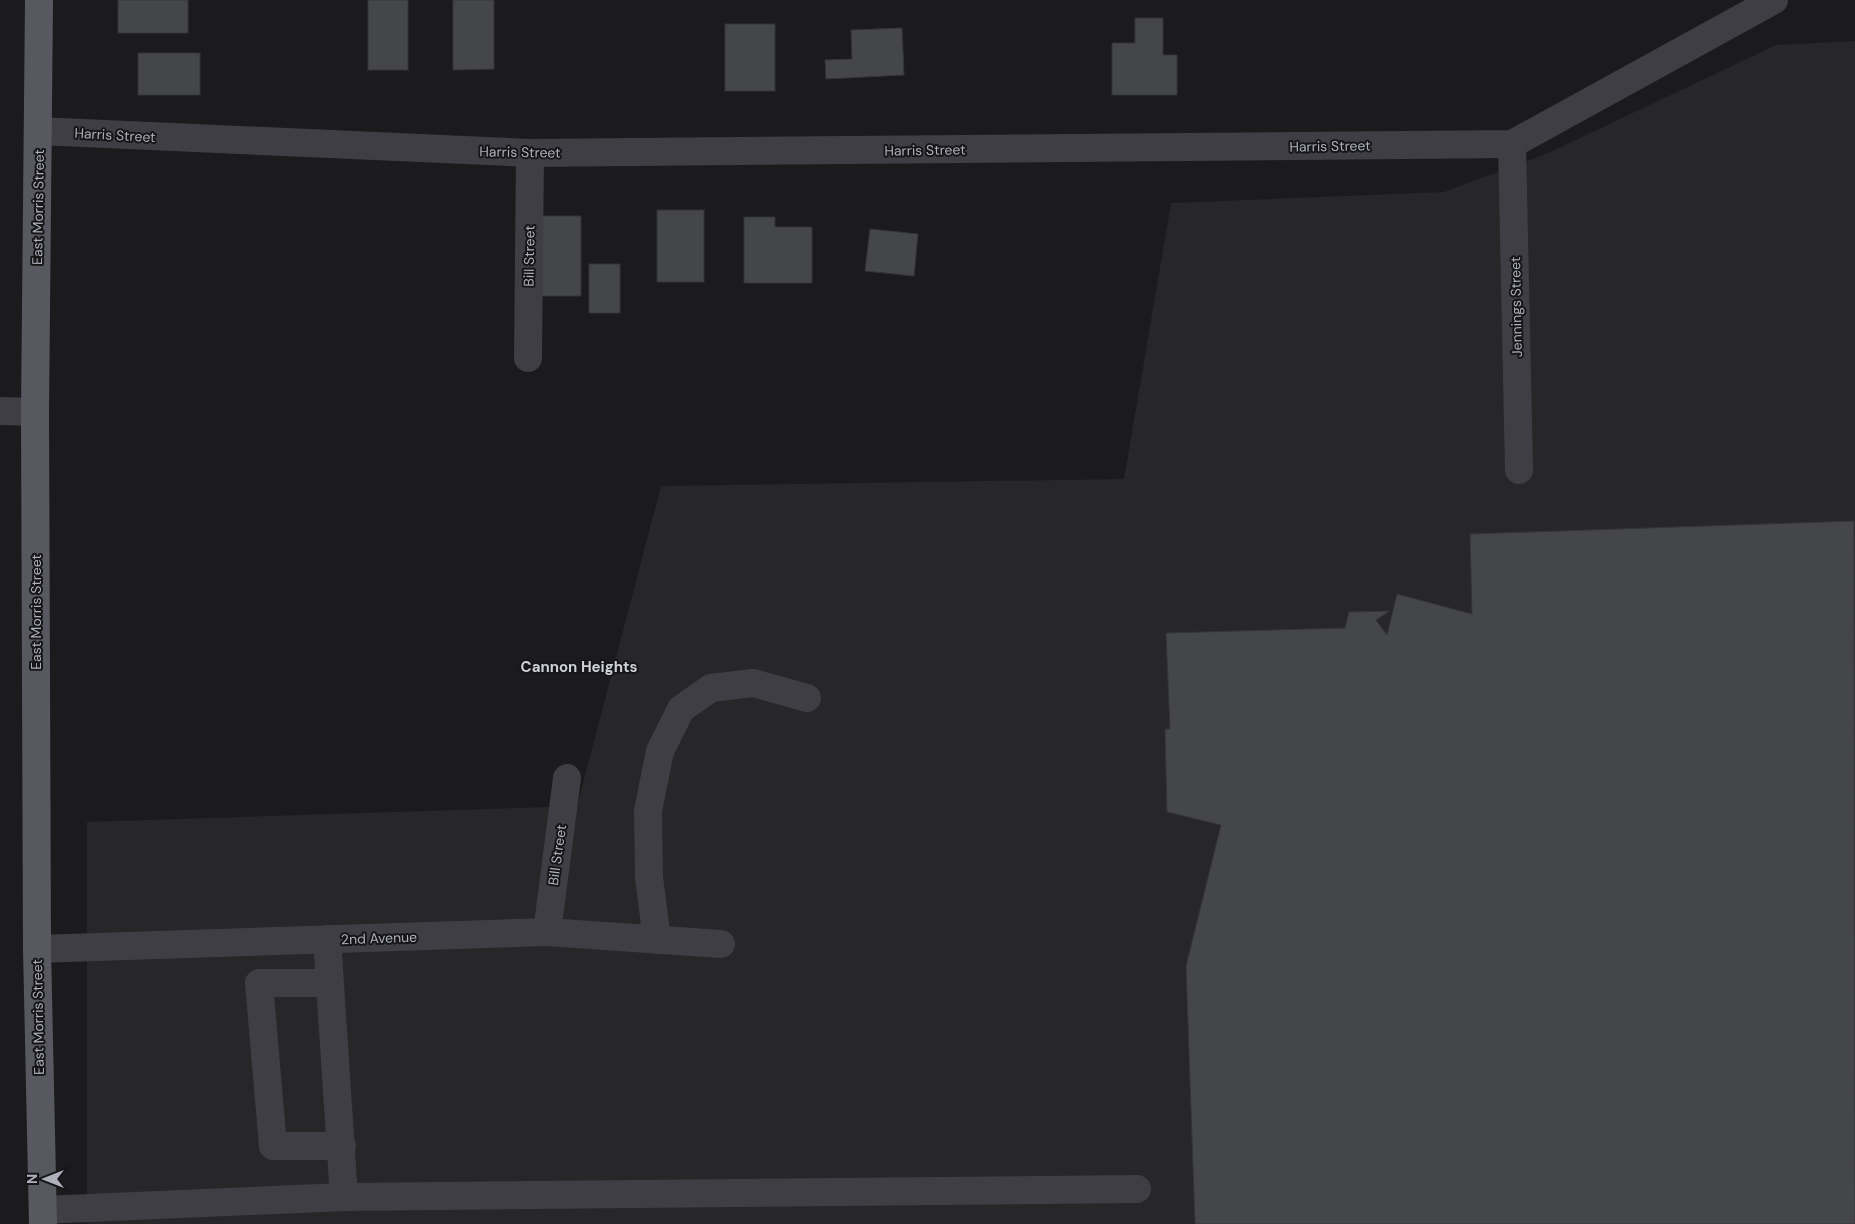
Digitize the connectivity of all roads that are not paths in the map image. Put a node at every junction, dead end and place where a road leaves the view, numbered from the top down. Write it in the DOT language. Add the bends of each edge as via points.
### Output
graph roads {
  1 [pos="39,0"];
  2 [pos="1774,0"];
  3 [pos="38,132"];
  4 [pos="1512,144"];
  5 [pos="530,154"];
  6 [pos="528,358"];
  7 [pos="0,411"];
  8 [pos="35,412"];
  9 [pos="1519,470"];
  10 [pos="807,698"];
  11 [pos="567,778"];
  12 [pos="547,932"];
  13 [pos="327,939"];
  14 [pos="657,940"];
  15 [pos="721,944"];
  16 [pos="37,949"];
  17 [pos="329,983"];
  18 [pos="342,1146"];
  19 [pos="1137,1189"];
  20 [pos="344,1196"];
  21 [pos="43,1217"];
  1 -- 3 [label="main road, East Morris Street"];
  2 -- 4 [label="street, Harris Street"];
  3 -- 5 [label="street, Harris Street"];
  3 -- 8 [label="main road, East Morris Street"];
  4 -- 5 [label="street, Harris Street"];
  4 -- 9 [label="street, Jennings Street"];
  5 -- 6 [label="street, Bill Street"];
  7 -- 8 [label="street"];
  8 -- 16 [label="main road, East Morris Street"];
  10 -- 14 [label="street" via="753,683 711,688 681,710 660,751 648,811 649,877"];
  11 -- 12 [label="street, Bill Street"];
  12 -- 13 [label="street, 2nd Avenue"];
  12 -- 14 [label="street, 2nd Avenue"];
  13 -- 16 [label="street, 2nd Avenue"];
  13 -- 17 [label="street"];
  14 -- 15 [label="street, 2nd Avenue"];
  16 -- 21 [label="main road, East Morris Street"];
  17 -- 18 [label="street"];
  17 -- 18 [label="street" via="259,984 272,1146"];
  18 -- 20 [label="street"];
  19 -- 20 [label="street"];
  20 -- 21 [label="street"];
}
